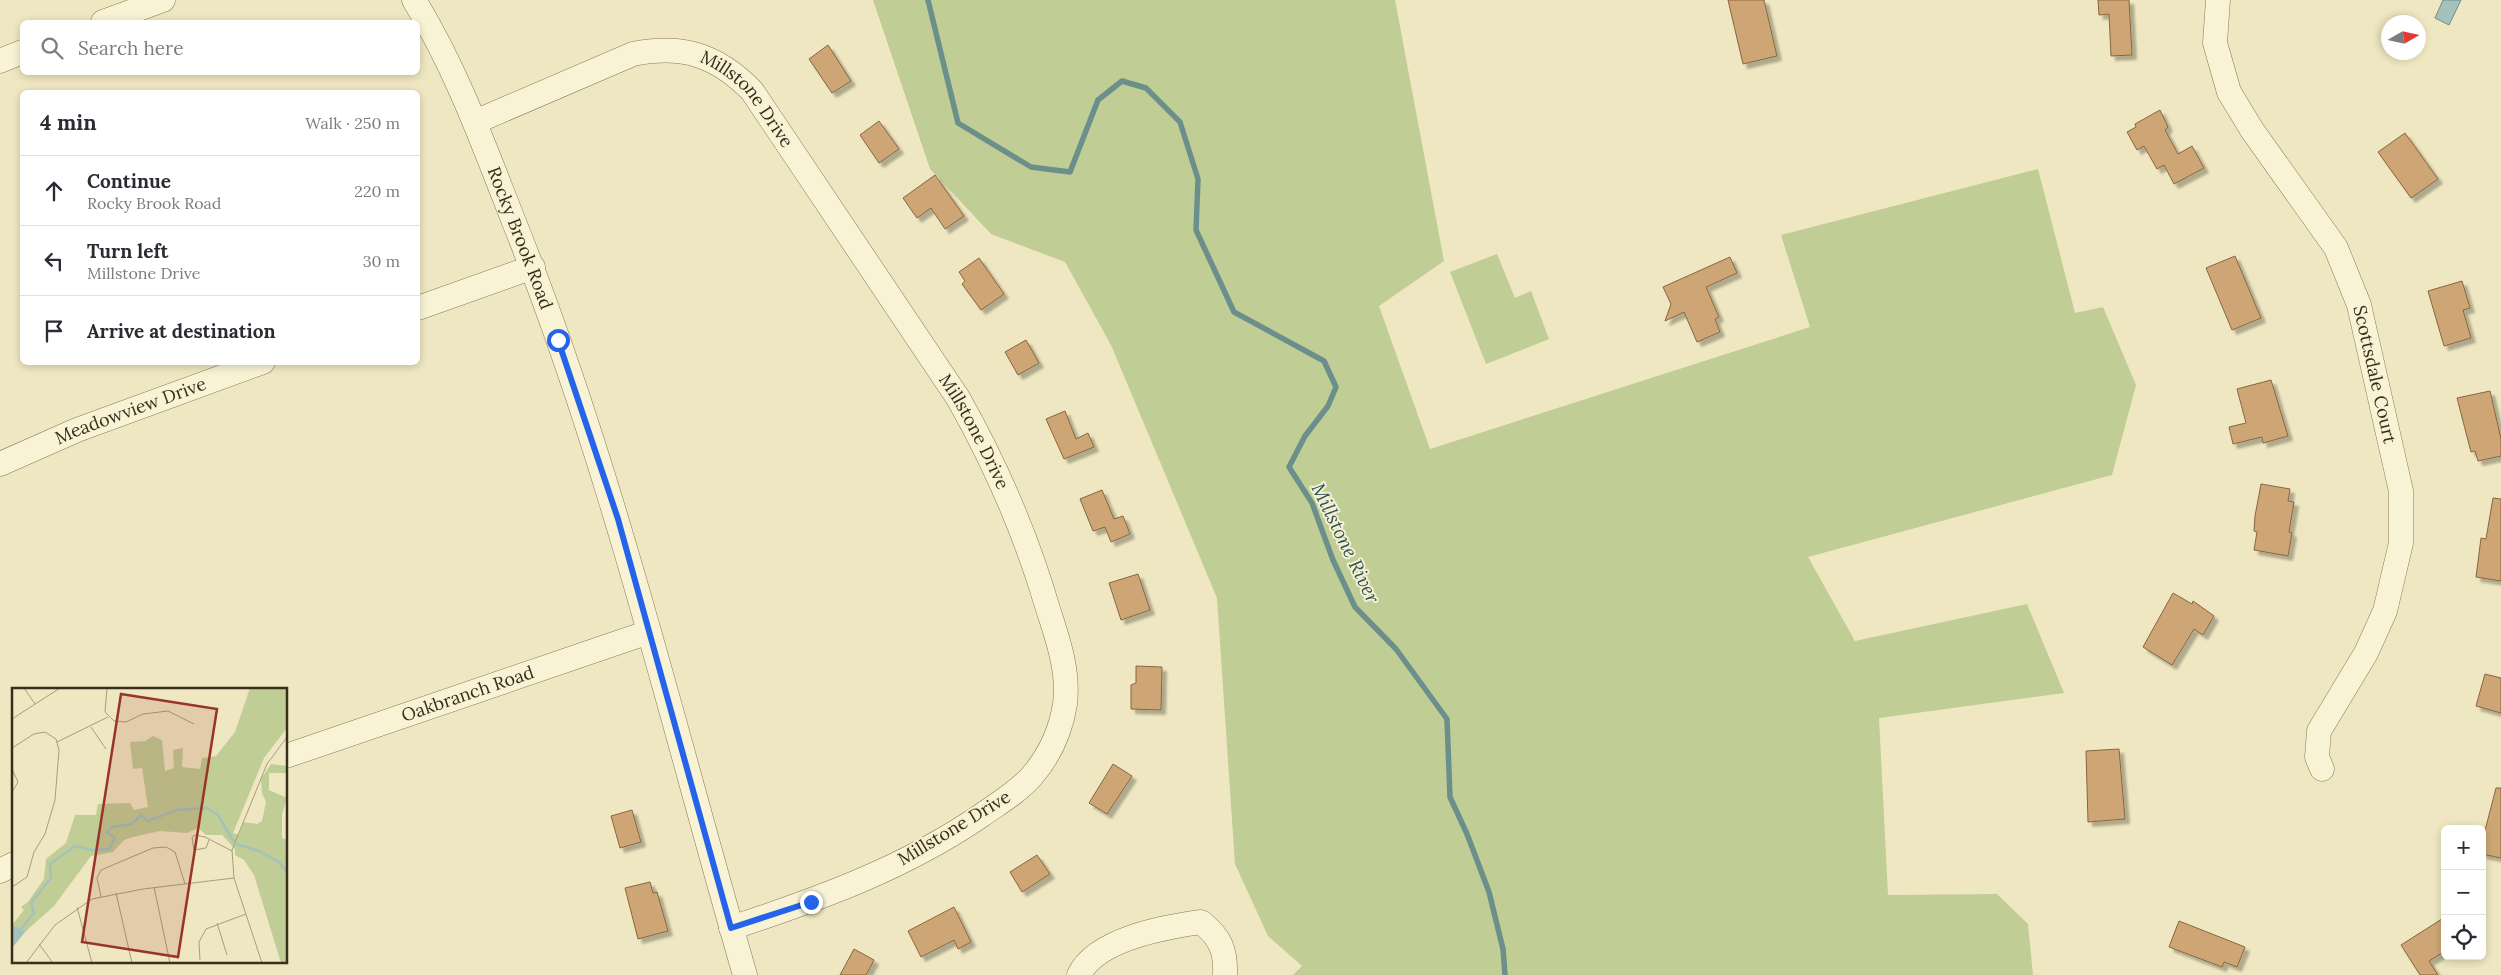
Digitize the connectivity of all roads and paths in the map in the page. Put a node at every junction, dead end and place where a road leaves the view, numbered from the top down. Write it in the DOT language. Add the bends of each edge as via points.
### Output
graph roads {
  1 [pos="163,0"];
  2 [pos="414,0"];
  3 [pos="2218,0"];
  4 [pos="108,20"];
  5 [pos="20,53"];
  6 [pos="0,60"];
  7 [pos="475,122"];
  8 [pos="533,268"];
  9 [pos="420,307"];
  10 [pos="255,365"];
  11 [pos="0,464"];
  12 [pos="649,632"];
  13 [pos="288,755"];
  14 [pos="2322,769"];
  15 [pos="12,865"];
  16 [pos="0,871"];
  17 [pos="731,928"];
  18 [pos="745,975"];
  19 [pos="1079,975"];
  20 [pos="1225,975"];
  1 -- 4 [label="street"];
  2 -- 7 [label="street, Rocky Brook Road" via="443,50"];
  3 -- 14 [label="street, Scottsdale Court" via="2215,42 2229,92 2252,130 2336,248 2359,305 2401,490 2401,543 2386,611 2366,653 2320,731 2317,757"];
  5 -- 6 [label="street"];
  7 -- 8 [label="street, Rocky Brook Road"];
  7 -- 17 [label="street, Millstone Drive" via="633,54 654,50 696,54 719,63 738,76 752,91 958,398 998,473 1034,560 1063,657 1066,681 1058,731 1032,776 1014,793 968,825 917,854 811,902"];
  8 -- 9 [label="street"];
  8 -- 12 [label="street, Rocky Brook Road" via="618,519"];
  10 -- 11 [label="street, Meadowview Drive" via="77,430"];
  12 -- 13 [label="street, Oakbranch Road"];
  12 -- 17 [label="street, Rocky Brook Road"];
  15 -- 16 [label="street"];
  17 -- 18 [label="street, Rocky Brook Road"];
  19 -- 20 [label="street" via="1083,967 1100,953 1130,939 1157,929 1200,922 1214,933 1223,951"];
}
